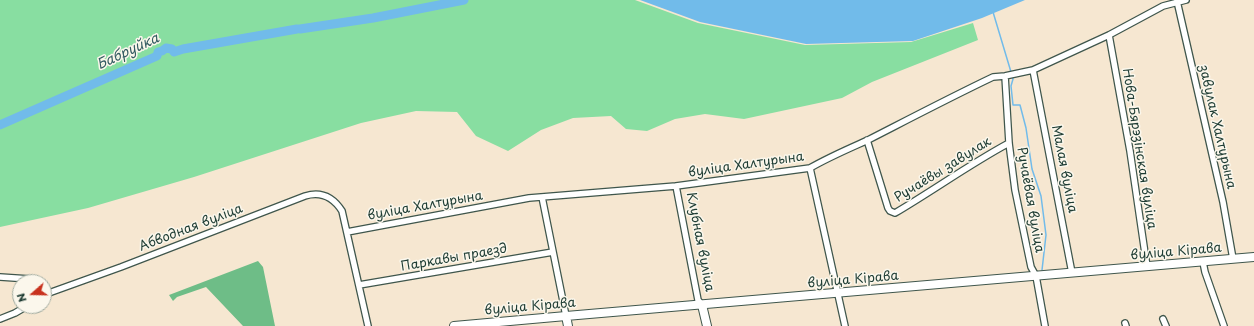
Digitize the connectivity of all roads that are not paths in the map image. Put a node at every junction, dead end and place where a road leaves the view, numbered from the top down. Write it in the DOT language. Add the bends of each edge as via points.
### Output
graph roads {
  1 [pos="1186,0"];
  2 [pos="1177,1"];
  3 [pos="1109,35"];
  4 [pos="1033,70"];
  5 [pos="1010,75"];
  6 [pos="867,140"];
  7 [pos="1009,143"];
  8 [pos="810,168"];
  9 [pos="676,186"];
  10 [pos="542,197"];
  11 [pos="347,232"];
  12 [pos="553,252"];
  13 [pos="1254,257"];
  14 [pos="1233,259"];
  15 [pos="1203,262"];
  16 [pos="1147,267"];
  17 [pos="1072,273"];
  18 [pos="0,276"];
  19 [pos="1036,276"];
  20 [pos="12,277"];
  21 [pos="359,285"];
  22 [pos="52,292"];
  23 [pos="837,293"];
  24 [pos="702,305"];
  25 [pos="15,314"];
  26 [pos="566,316"];
  27 [pos="0,319"];
  28 [pos="1164,319"];
  29 [pos="368,326"];
  30 [pos="454,326"];
  31 [pos="568,326"];
  32 [pos="707,326"];
  33 [pos="845,326"];
  34 [pos="1044,326"];
  35 [pos="1166,326"];
  36 [pos="1224,326"];
  1 -- 2 [label="street, вуліца Халтурына"];
  2 -- 3 [label="street, вуліца Халтурына"];
  2 -- 14 [label="street, завулак Халтурына" via="1223,202"];
  3 -- 4 [label="street, вуліца Халтурына"];
  3 -- 16 [label="street, Нова-Бярэзінская вуліца"];
  4 -- 5 [label="street, вуліца Халтурына"];
  4 -- 17 [label="street, Малая вуліца"];
  5 -- 6 [label="street, вуліца Халтурына" via="993,77"];
  5 -- 7 [label="street, Ручаёвая вуліца"];
  6 -- 7 [label="street, Ручаёвы завулак" via="888,208 895,213"];
  6 -- 8 [label="street, вуліца Халтурына"];
  7 -- 19 [label="street, Ручаёвая вуліца" via="1015,190 1031,267"];
  8 -- 9 [label="street, вуліца Халтурына"];
  8 -- 23 [label="street"];
  9 -- 10 [label="street, вуліца Халтурына"];
  9 -- 24 [label="street, Клубная вуліца" via="698,300"];
  10 -- 11 [label="street, вуліца Халтурына"];
  10 -- 12 [label="street"];
  11 -- 21 [label="street"];
  11 -- 22 [label="street, Абводная вуліца" via="342,211 337,203 329,196 313,193"];
  12 -- 21 [label="street, Паркавы праезд"];
  12 -- 26 [label="street"];
  13 -- 14 [label="main road, вуліца Кірава"];
  14 -- 15 [label="main road, вуліца Кірава"];
  15 -- 16 [label="main road, вуліца Кірава"];
  15 -- 36 [label="street"];
  16 -- 17 [label="main road, вуліца Кірава"];
  17 -- 19 [label="main road, вуліца Кірава"];
  18 -- 20 [label="street"];
  19 -- 23 [label="main road, вуліца Кірава"];
  19 -- 34 [label="street, Ручаёвая вуліца"];
  21 -- 29 [label="street"];
  23 -- 24 [label="main road, вуліца Кірава"];
  23 -- 33 [label="street"];
  24 -- 26 [label="main road, вуліца Кірава"];
  24 -- 32 [label="main road, Клубная вуліца"];
  25 -- 27 [label="street"];
  26 -- 30 [label="main road, вуліца Кірава"];
  26 -- 31 [label="main road"];
  28 -- 35 [label="street"];
}
